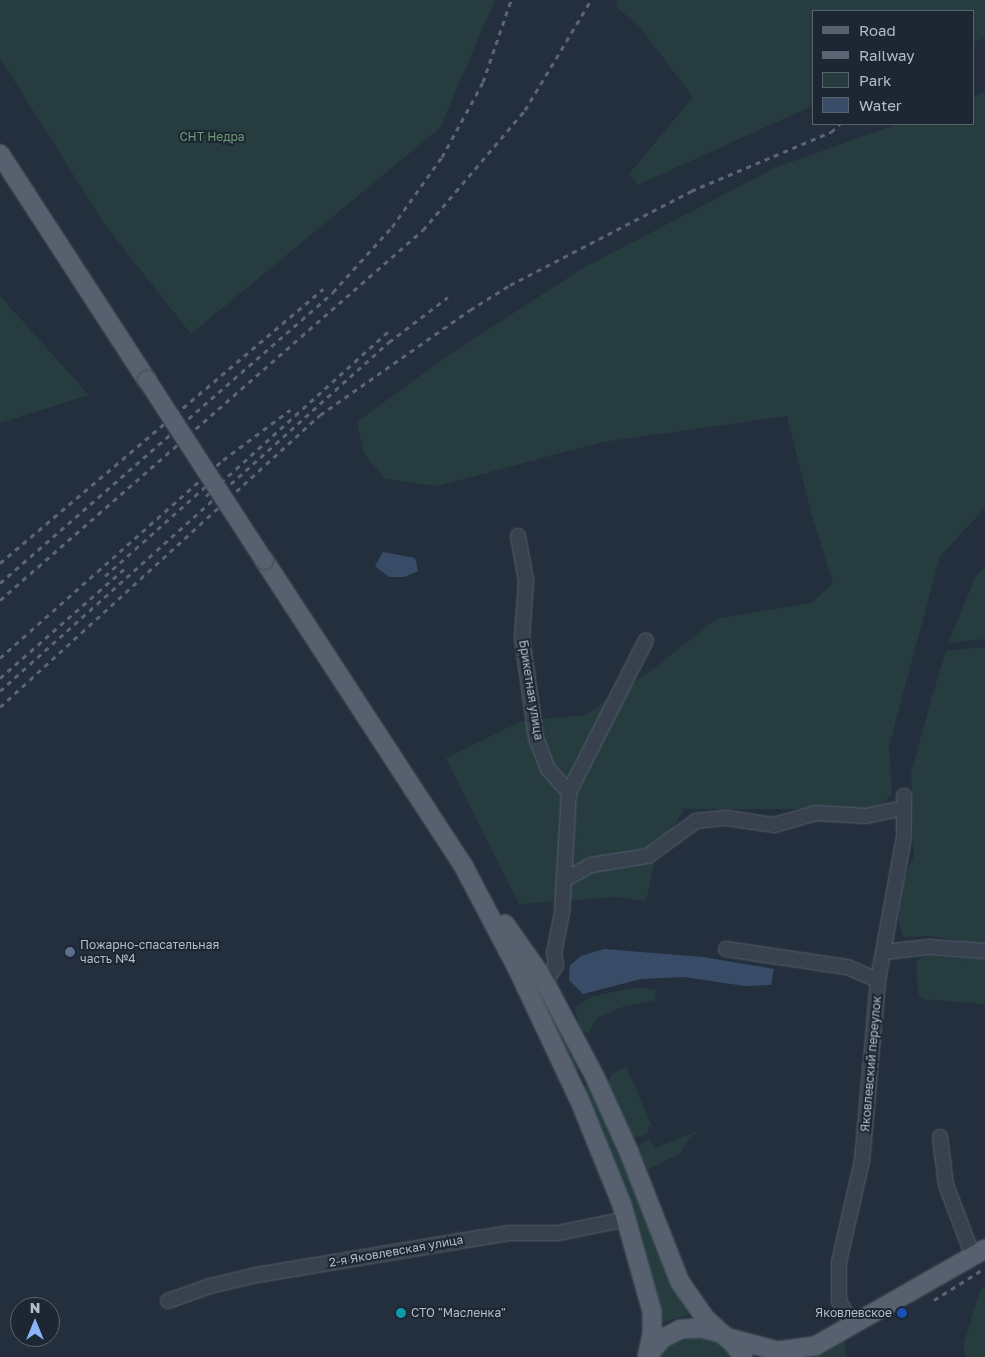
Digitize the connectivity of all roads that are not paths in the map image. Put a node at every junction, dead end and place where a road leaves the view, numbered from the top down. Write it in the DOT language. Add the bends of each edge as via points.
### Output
graph roads {
  1 [pos="0,154"];
  2 [pos="518,536"];
  3 [pos="646,640"];
  4 [pos="569,792"];
  5 [pos="464,867"];
  6 [pos="566,879"];
  7 [pos="726,949"];
  8 [pos="985,951"];
  9 [pos="885,952"];
  10 [pos="878,980"];
  11 [pos="545,982"];
  12 [pos="940,1137"];
  13 [pos="627,1219"];
  14 [pos="979,1253"];
  15 [pos="168,1301"];
  16 [pos="853,1327"];
  17 [pos="724,1336"];
  18 [pos="826,1342"];
  19 [pos="647,1357"];
  20 [pos="744,1357"];
  21 [pos="798,1357"];
  1 -- 5 [label="main road, bridge"];
  2 -- 4 [label="street, Брикетная улица" via="526,581 522,638 536,738 548,769"];
  3 -- 4 [label="street"];
  4 -- 6 [label="street"];
  5 -- 11 [label="main road"];
  5 -- 13 [label="main road" via="495,922 564,1066 605,1157"];
  6 -- 9 [label="street, Яковлевский переулок" via="591,865 648,856 696,821 727,818 774,824 816,813 866,816 904,802 904,837"];
  6 -- 11 [label="street" via="554,953 556,966"];
  7 -- 10 [label="street" via="847,967"];
  8 -- 9 [label="street" via="929,947"];
  9 -- 10 [label="street, Яковлевский переулок"];
  10 -- 16 [label="street, Яковлевский переулок" via="862,1161 839,1262 839,1301"];
  11 -- 17 [label="main road" via="623,1138 680,1282 700,1312"];
  12 -- 14 [label="street" via="946,1185"];
  13 -- 15 [label="street, 2-я Яковлевская улица" via="558,1233 510,1233 257,1275 210,1286"];
  13 -- 19 [label="main road" via="652,1312"];
  14 -- 16 [label="main road"];
  16 -- 18 [label="main road"];
  17 -- 18 [label="main road" via="778,1351 805,1349"];
  17 -- 19 [label="main road" via="702,1328 681,1329 663,1338"];
  17 -- 20 [label="main road"];
  18 -- 21 [label="main road"];
}
